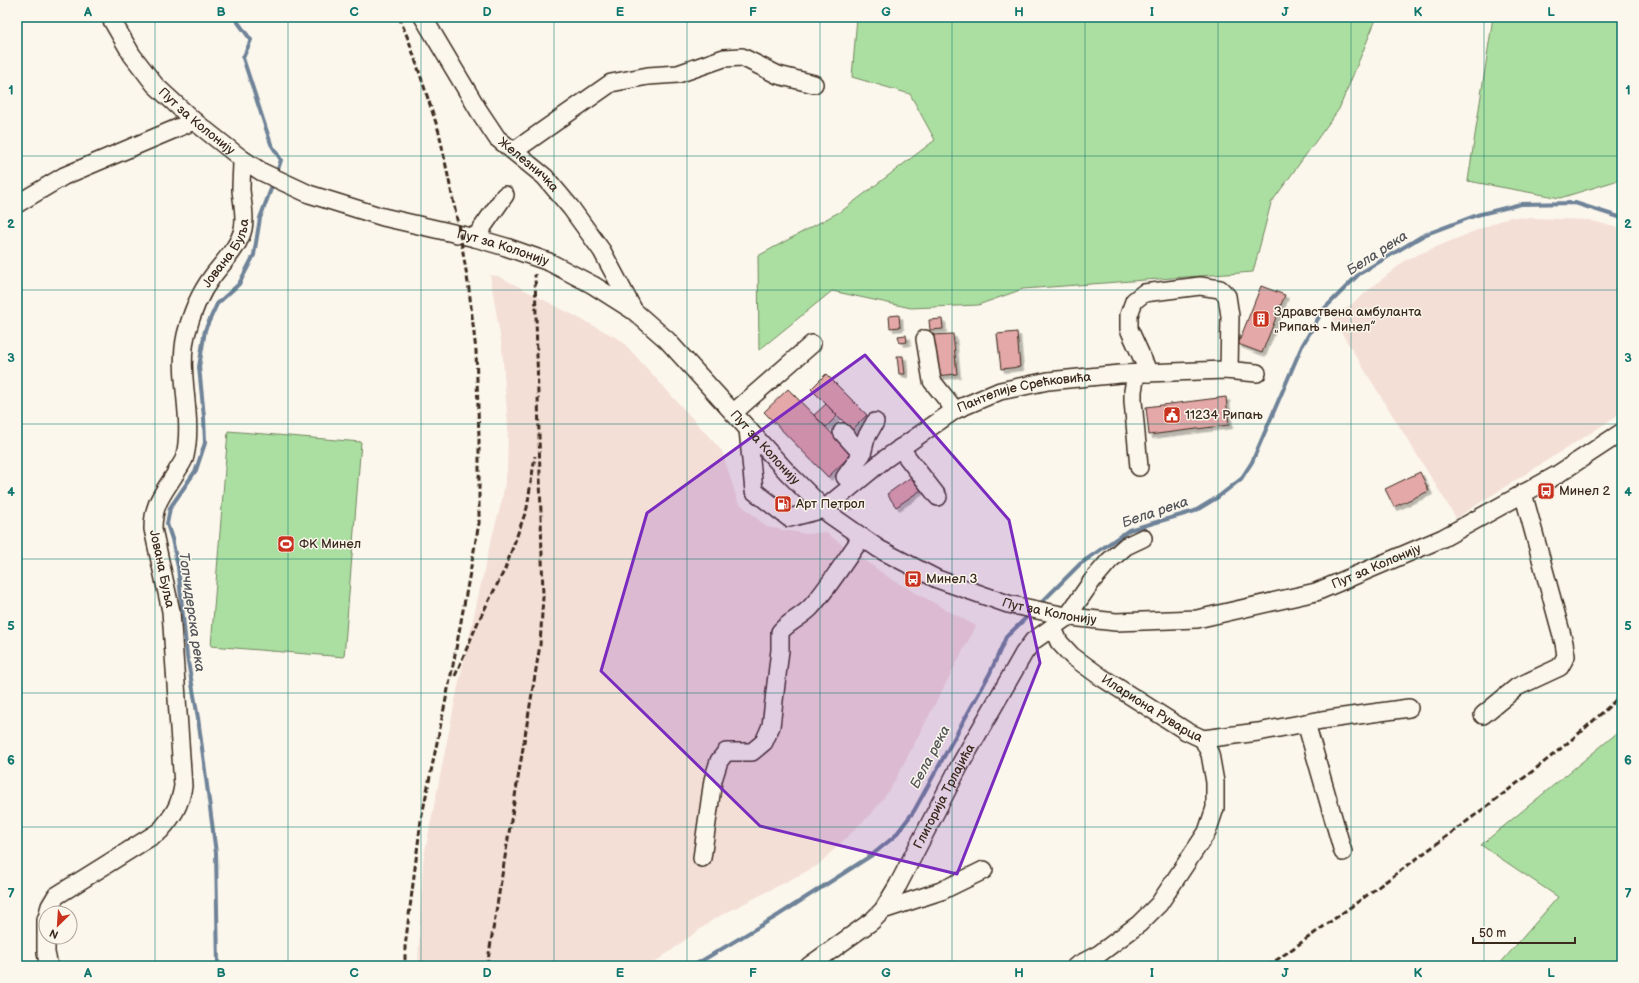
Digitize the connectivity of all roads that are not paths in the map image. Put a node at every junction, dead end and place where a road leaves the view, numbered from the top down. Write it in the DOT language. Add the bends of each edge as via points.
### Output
graph roads {
  1 [pos="110,17"];
  2 [pos="423,17"];
  3 [pos="814,84"];
  4 [pos="194,121"];
  5 [pos="514,151"];
  6 [pos="242,159"];
  7 [pos="505,195"];
  8 [pos="17,204"];
  9 [pos="475,238"];
  10 [pos="634,311"];
  11 [pos="925,340"];
  12 [pos="812,344"];
  13 [pos="1228,370"];
  14 [pos="1143,373"];
  15 [pos="1257,373"];
  16 [pos="954,410"];
  17 [pos="733,413"];
  18 [pos="875,422"];
  19 [pos="748,429"];
  20 [pos="842,432"];
  21 [pos="1622,432"];
  22 [pos="864,446"];
  23 [pos="900,448"];
  24 [pos="885,459"];
  25 [pos="1139,467"];
  26 [pos="845,477"];
  27 [pos="1523,493"];
  28 [pos="938,497"];
  29 [pos="824,509"];
  30 [pos="862,537"];
  31 [pos="1144,538"];
  32 [pos="1068,617"];
  33 [pos="1050,621"];
  34 [pos="1409,708"];
  35 [pos="1483,715"];
  36 [pos="1306,723"];
  37 [pos="1203,739"];
  38 [pos="1343,852"];
  39 [pos="702,858"];
  40 [pos="984,870"];
  41 [pos="51,905"];
  42 [pos="883,910"];
  43 [pos="46,945"];
  44 [pos="49,966"];
  45 [pos="809,966"];
  46 [pos="1076,966"];
  1 -- 4 [label="street, Пут за Колонију" via="132,56 155,85"];
  2 -- 5 [label="street, Железничка" via="497,138"];
  3 -- 5 [label="street" via="778,75 742,57 724,58 678,74 648,76 611,83"];
  4 -- 6 [label="street, Пут за Колонију"];
  4 -- 8 [label="street" via="64,176"];
  5 -- 10 [label="street, Железничка" via="545,177 571,208 602,251"];
  6 -- 9 [label="street, Пут за Колонију" via="282,183 309,194 383,217"];
  6 -- 41 [label="street, Јована Буља" via="243,228 240,238 201,295 186,335 184,367 189,426 185,458 157,502 153,515 152,529 171,611 183,786 181,801 172,818 160,831 56,896"];
  7 -- 9 [label="street"];
  9 -- 10 [label="street, Пут за Колонију" via="549,262 593,285"];
  10 -- 17 [label="street, Пут за Колонију" via="667,340"];
  11 -- 16 [label="street" via="932,381"];
  12 -- 17 [label="street"];
  13 -- 14 [label="street, Пантелије Срећковића"];
  13 -- 14 [label="street" via="1230,316 1227,296 1220,289 1200,286 1144,293 1134,301 1129,315 1129,329"];
  13 -- 15 [label="street, Пантелије Срећковића"];
  14 -- 16 [label="street, Пантелије Срећковића" via="1048,381 1000,392"];
  14 -- 25 [label="street" via="1132,391"];
  16 -- 23 [label="street, Пантелије Срећковића"];
  17 -- 19 [label="street, Пут за Колонију"];
  18 -- 22 [label="street"];
  19 -- 29 [label="street, Пут за Колонију"];
  19 -- 29 [label="street" via="754,490 789,518"];
  20 -- 22 [label="street"];
  21 -- 27 [label="street, Пут за Колонију" via="1555,476"];
  22 -- 24 [label="street"];
  22 -- 26 [label="street"];
  23 -- 24 [label="street, Пантелије Срећковића"];
  23 -- 28 [label="street"];
  24 -- 29 [label="street, Пантелије Срећковића"];
  27 -- 32 [label="street, Пут за Колонију" via="1443,538 1316,592 1197,619 1116,622"];
  27 -- 35 [label="street" via="1566,656 1560,667 1517,687"];
  29 -- 30 [label="street, Пут за Колонију"];
  30 -- 33 [label="street, Пут за Колонију" via="879,549 937,579"];
  30 -- 39 [label="street" via="811,608 780,632 771,726 764,742 752,752 726,752 719,760 713,780"];
  31 -- 32 [label="street" via="1126,546 1109,561"];
  32 -- 33 [label="street, Глигорија Трлајића"];
  33 -- 37 [label="street, Илариона Руварца" via="1059,642 1072,656 1186,731"];
  33 -- 42 [label="street, Глигорија Трлајића" via="1024,653 960,765"];
  34 -- 36 [label="street"];
  36 -- 37 [label="street"];
  36 -- 38 [label="street"];
  37 -- 46 [label="street, Илариона Руварца" via="1210,754 1215,782 1215,808 1207,832 1159,904 1139,924 1099,954"];
  40 -- 42 [label="street" via="941,890"];
  42 -- 45 [label="street, Глигорија Трлајића" via="872,921"];
  43 -- 44 [label="street"];
}
